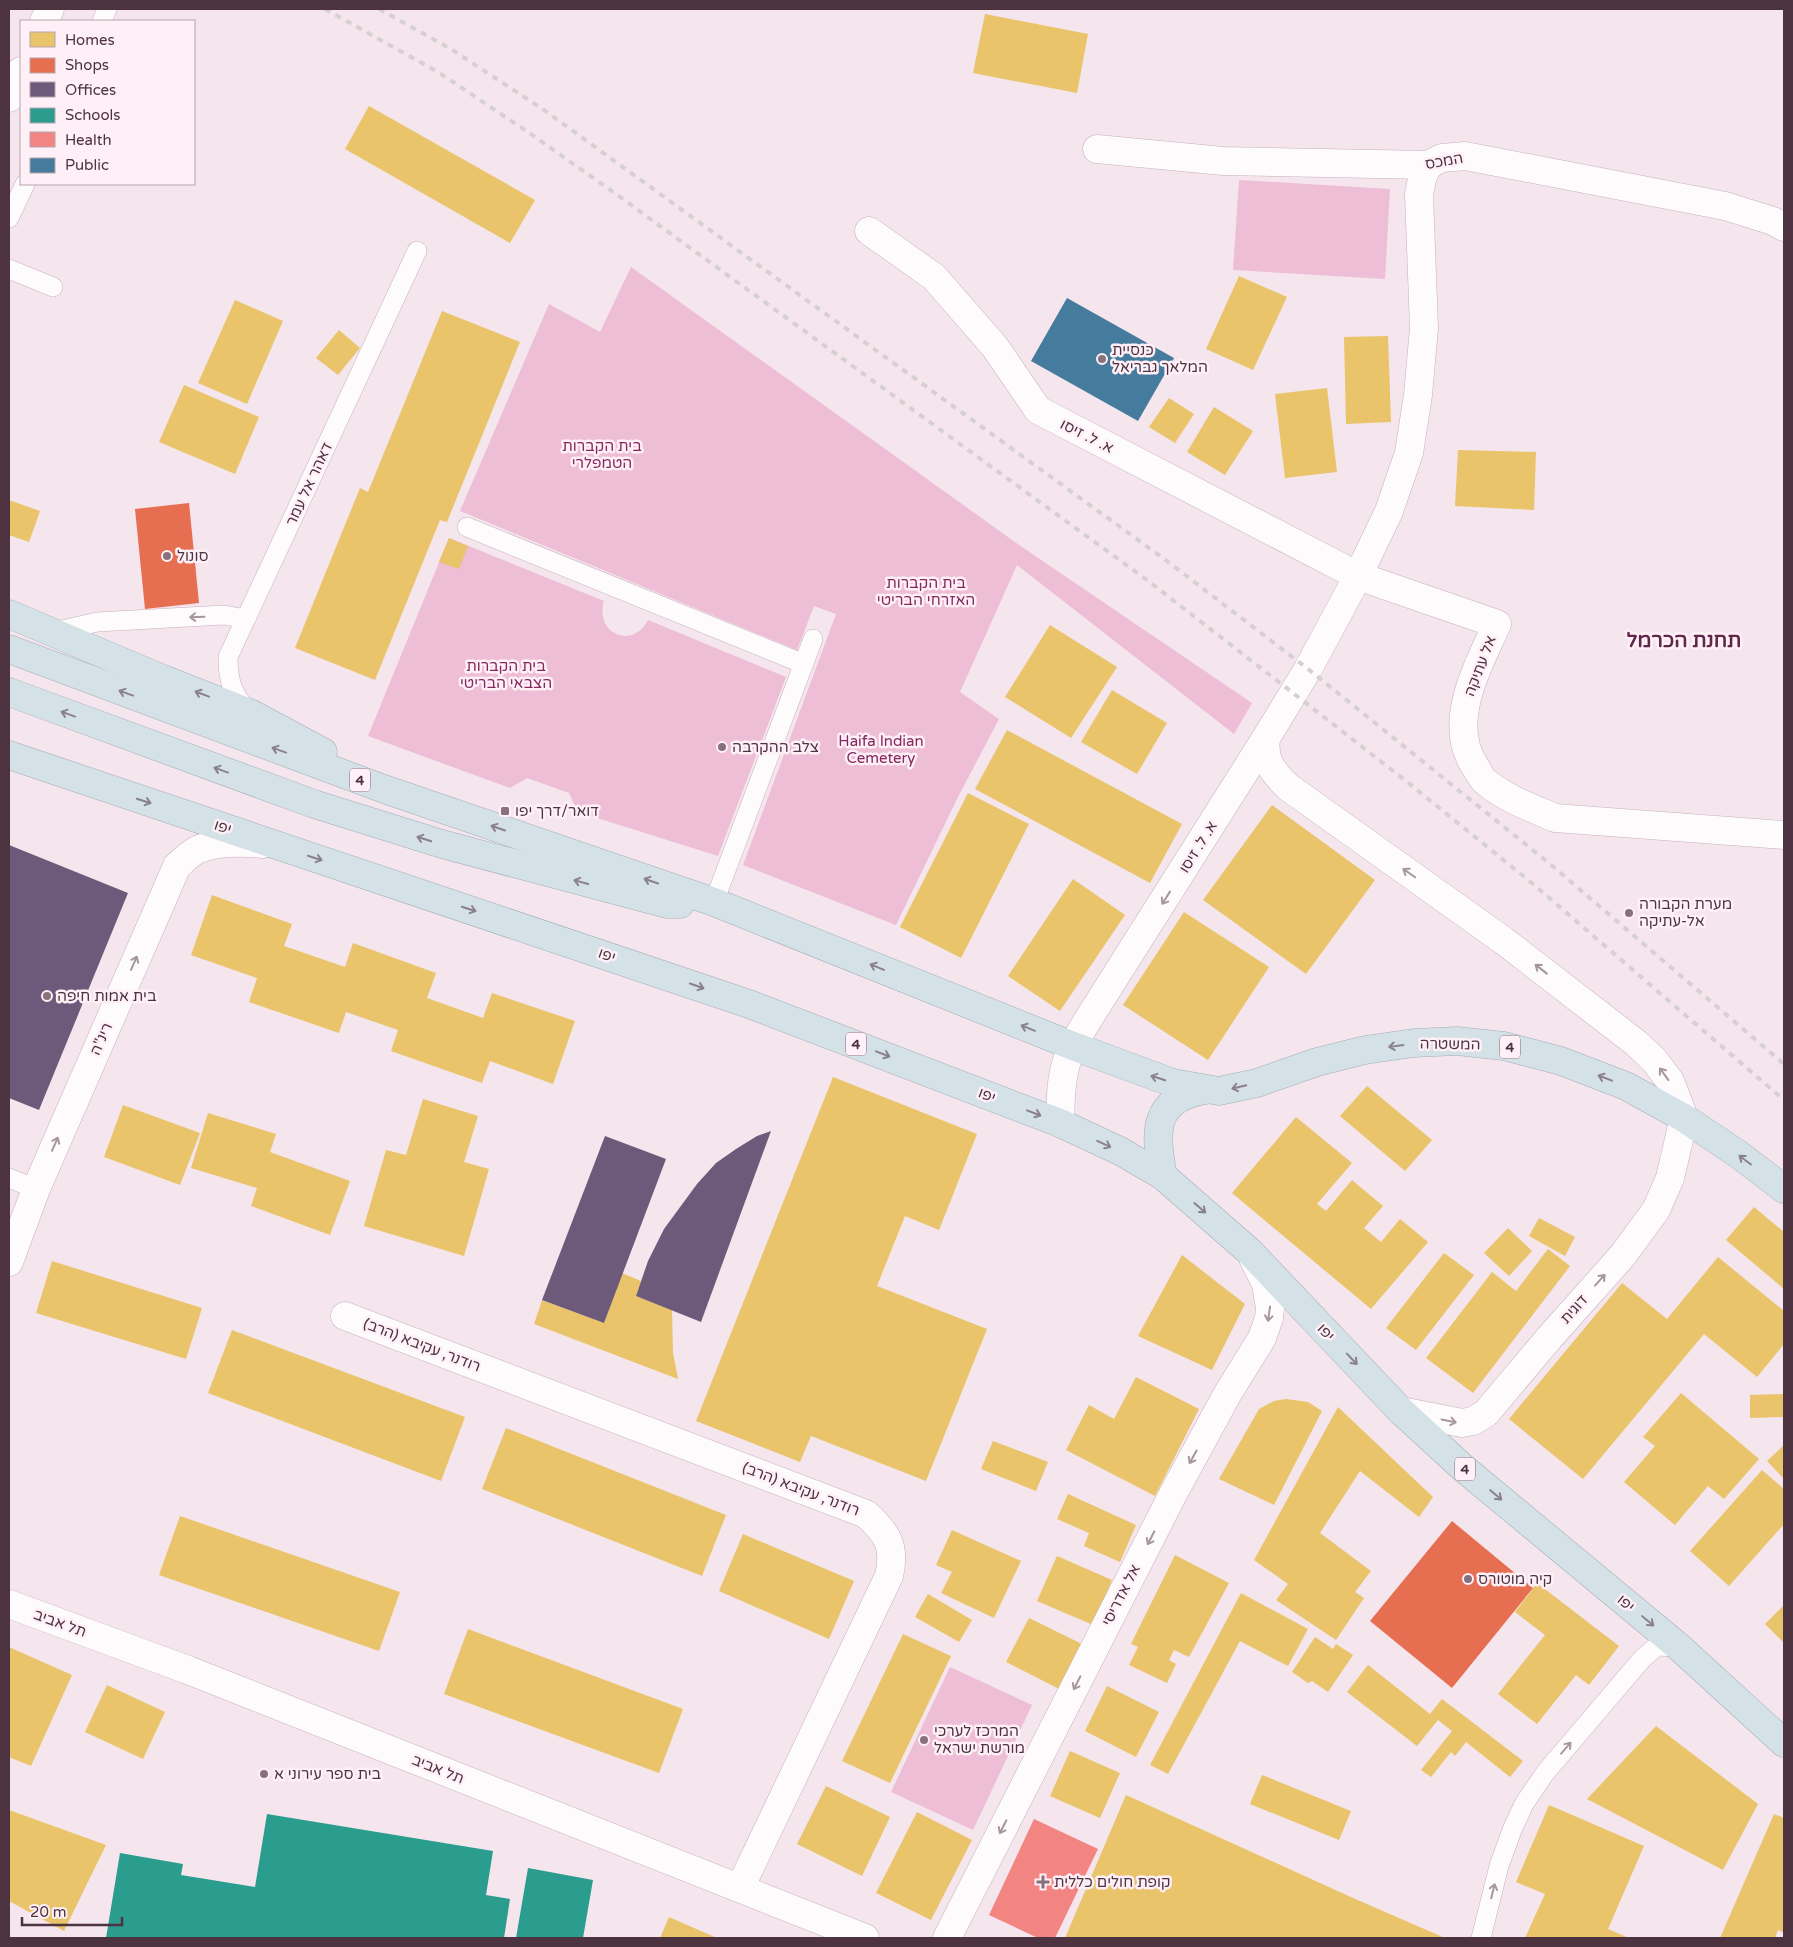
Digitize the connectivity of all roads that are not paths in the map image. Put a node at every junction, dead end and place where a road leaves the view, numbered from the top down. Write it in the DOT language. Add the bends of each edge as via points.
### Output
graph roads {
  1 [pos="20,73"];
  2 [pos="9,98"];
  3 [pos="1097,149"];
  4 [pos="1428,166"];
  5 [pos="25,185"];
  6 [pos="9,218"];
  7 [pos="1784,227"];
  8 [pos="868,231"];
  9 [pos="417,251"];
  10 [pos="9,269"];
  11 [pos="53,286"];
  12 [pos="467,527"];
  13 [pos="1358,576"];
  14 [pos="9,614"];
  15 [pos="246,619"];
  16 [pos="54,632"];
  17 [pos="813,639"];
  18 [pos="9,649"];
  19 [pos="804,664"];
  20 [pos="9,692"];
  21 [pos="252,714"];
  22 [pos="1266,738"];
  23 [pos="9,755"];
  24 [pos="9,768"];
  25 [pos="98,786"];
  26 [pos="1288,787"];
  27 [pos="384,789"];
  28 [pos="1232,792"];
  29 [pos="1784,835"];
  30 [pos="281,847"];
  31 [pos="714,902"];
  32 [pos="1073,1046"];
  33 [pos="1205,1090"];
  34 [pos="1684,1118"];
  35 [pos="1060,1123"];
  36 [pos="1163,1176"];
  37 [pos="9,1178"];
  38 [pos="36,1189"];
  39 [pos="1784,1189"];
  40 [pos="1250,1252"];
  41 [pos="9,1262"];
  42 [pos="345,1316"];
  43 [pos="1401,1411"];
  44 [pos="9,1604"];
  45 [pos="1679,1647"];
  46 [pos="1784,1743"];
  47 [pos="740,1888"];
  48 [pos="865,1938"];
  49 [pos="947,1938"];
  50 [pos="1481,1938"];
  1 -- 2 [label="street"];
  3 -- 4 [label="street, המכס" via="1223,160"];
  4 -- 7 [label="street, המכס" via="1442,158 1465,156 1725,206"];
  4 -- 13 [label="street, א. ל. זיסו" via="1420,194 1424,328 1409,453 1389,511"];
  5 -- 6 [label="lane"];
  8 -- 13 [label="street, א. ל. זיסו" via="934,277 995,347 1038,410"];
  9 -- 15 [label="lane, דאהר אל עמר"];
  10 -- 11 [label="lane"];
  12 -- 19 [label="lane"];
  13 -- 22 [label="street, א. ל. זיסו"];
  13 -- 29 [label="street, אל עתיקה" via="1497,624 1472,681 1462,734 1469,759 1485,782 1523,805 1555,818"];
  14 -- 16 [label="highway"];
  15 -- 16 [label="lane, one-way" via="224,615 97,622"];
  15 -- 21 [label="lane, דאהר אל עמר" via="228,657 228,667 234,694"];
  21 -- 16 [label="highway, one-way"];
  17 -- 19 [label="lane"];
  27 -- 18 [label="highway, 4, one-way"];
  19 -- 31 [label="lane"];
  31 -- 20 [label="highway, one-way" via="666,904 442,844 314,804"];
  21 -- 27 [label="highway" via="304,740"];
  22 -- 26 [label="street" via="1266,757 1270,768"];
  22 -- 28 [label="street, א. ל. זיסו"];
  23 -- 25 [label="highway, יפו / 4"];
  24 -- 25 [label="highway"];
  25 -- 30 [label="highway, יפו / 4, one-way"];
  26 -- 28 [label="street" via="1263,783"];
  34 -- 26 [label="street, one-way" via="1670,1080 1636,1043 1504,941"];
  31 -- 27 [label="highway, 4, one-way"];
  28 -- 32 [label="street, א. ל. זיסו, one-way"];
  30 -- 35 [label="highway, יפו / 4, one-way" via="749,1004"];
  38 -- 30 [label="street, רינ\"ה, one-way" via="177,866 197,849 214,845 234,842"];
  32 -- 31 [label="highway, 4, one-way"];
  33 -- 32 [label="highway, 4, one-way" via="1173,1083"];
  32 -- 35 [label="street, א. ל. זיסו" via="1066,1063"];
  34 -- 33 [label="highway, המשטרה / 4, one-way" via="1626,1086 1561,1061 1504,1046 1457,1041 1365,1050 1234,1089"];
  33 -- 36 [label="highway" via="1173,1100 1162,1116 1159,1136"];
  39 -- 34 [label="highway, המשטרה / 4, one-way"];
  43 -- 34 [label="street, דוגית, one-way" via="1462,1423 1486,1413 1623,1255 1656,1210 1670,1178"];
  35 -- 36 [label="highway, יפו / 4, one-way" via="1120,1151"];
  36 -- 40 [label="highway, יפו / 4, one-way"];
  37 -- 38 [label="lane"];
  38 -- 41 [label="street, רינ\"ה"];
  40 -- 43 [label="highway, יפו / 4, one-way"];
  40 -- 49 [label="street, אל אדריסי, one-way" via="1269,1296 1269,1318 1262,1338 1173,1494"];
  42 -- 47 [label="street, רודנר, עקיבא (הרב)" via="866,1514 882,1529 892,1560 889,1576"];
  43 -- 45 [label="highway, יפו / 4, one-way" via="1462,1467"];
  44 -- 47 [label="street, תל אביב" via="188,1670"];
  45 -- 46 [label="highway, יפו / 4"];
  50 -- 45 [label="lane, one-way" via="1499,1866 1512,1830 1544,1774 1642,1658 1657,1646"];
  47 -- 48 [label="street, תל אביב"];
}
